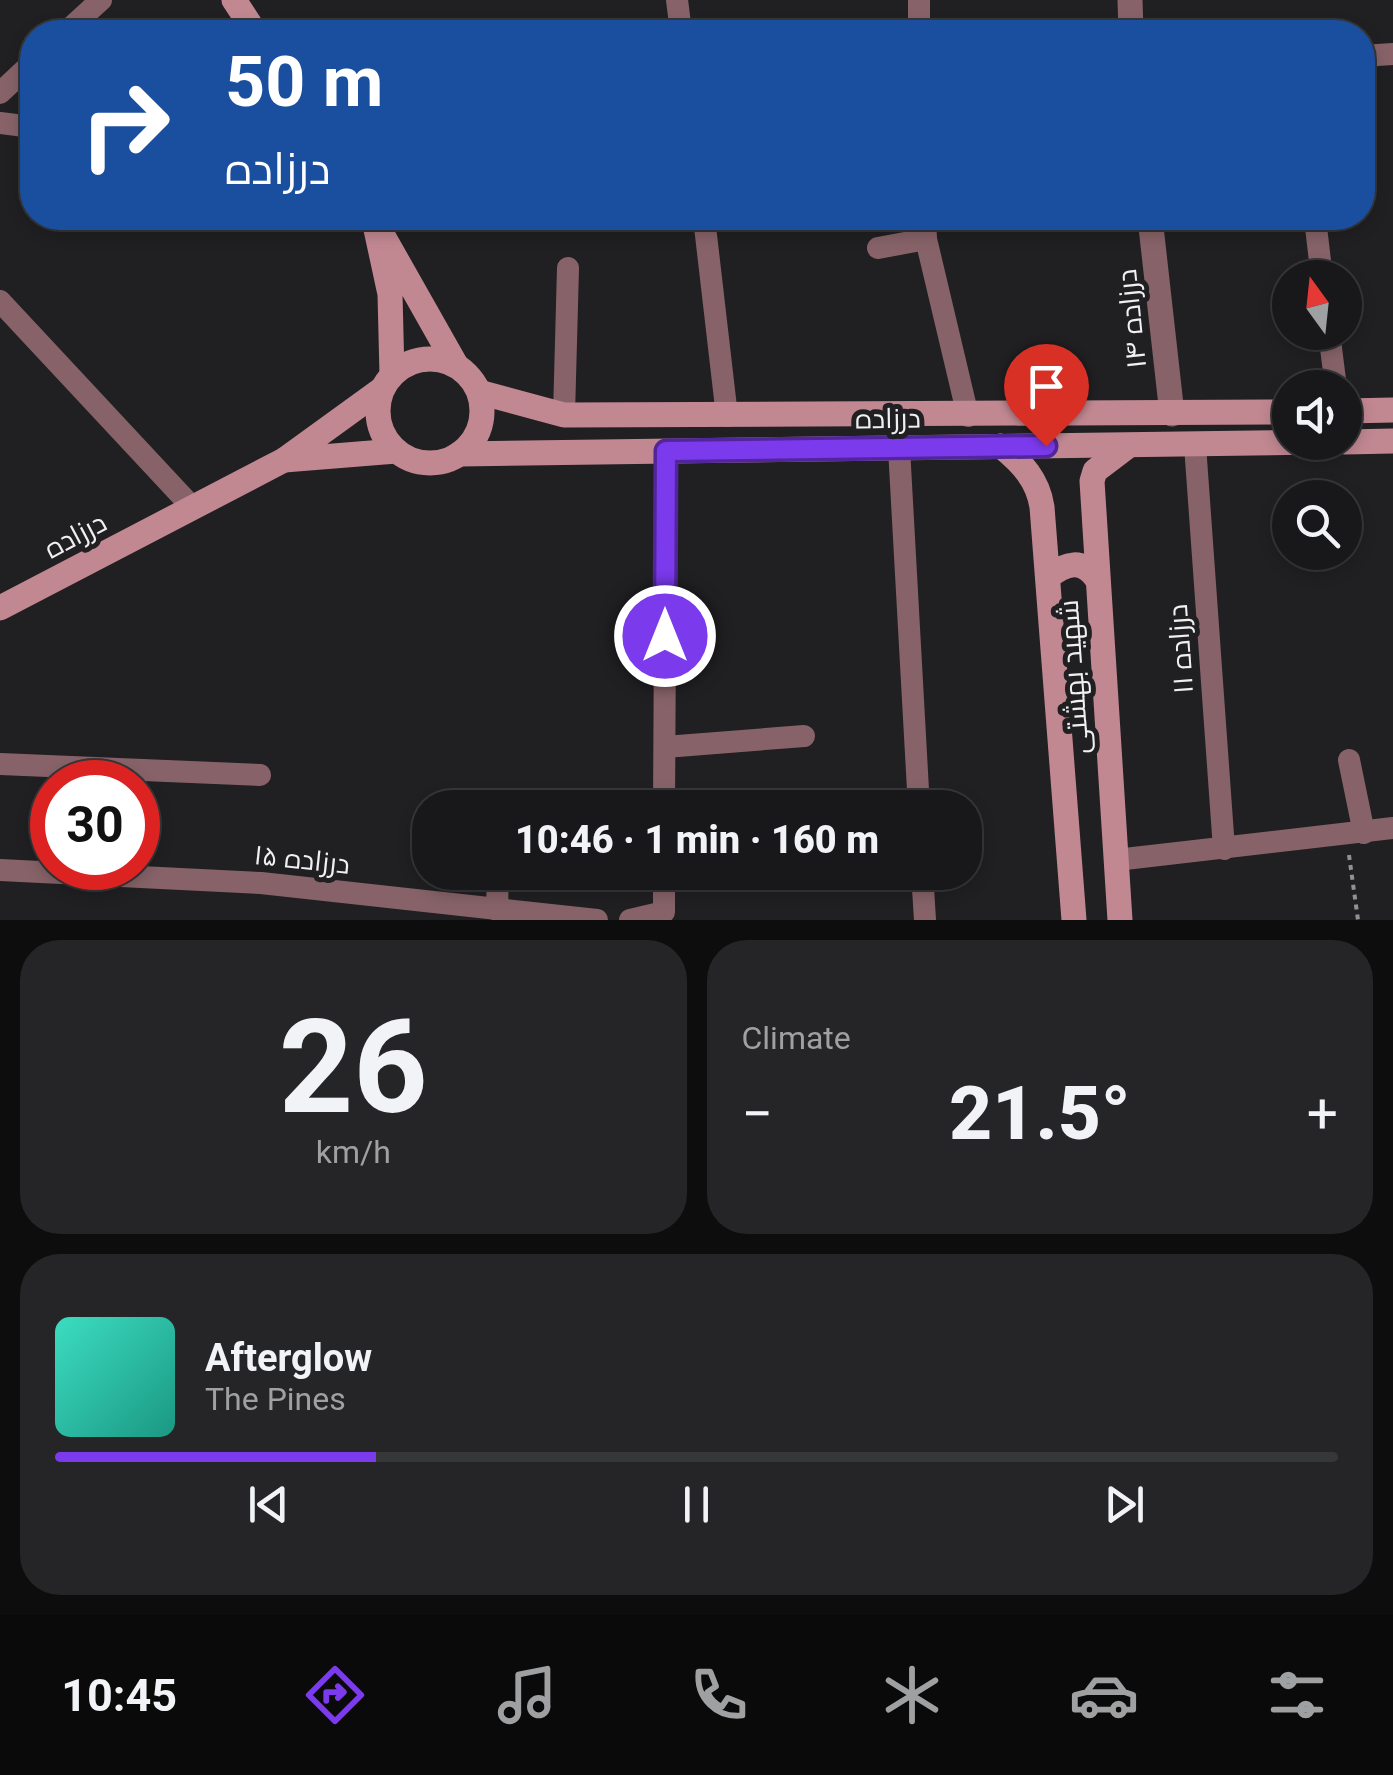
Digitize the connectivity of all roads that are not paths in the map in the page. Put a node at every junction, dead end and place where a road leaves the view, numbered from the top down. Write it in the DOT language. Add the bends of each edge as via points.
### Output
graph roads {
  1 [pos="101,0"];
  2 [pos="79,20"];
  3 [pos="20,74"];
  4 [pos="0,93"];
  5 [pos="376,230"];
  6 [pos="380,230"];
  7 [pos="705,230"];
  8 [pos="920,230"];
  9 [pos="925,230"];
  10 [pos="1151,230"];
  11 [pos="1316,230"];
  12 [pos="878,248"];
  13 [pos="1320,260"];
  14 [pos="568,268"];
  15 [pos="0,301"];
  16 [pos="456,365"];
  17 [pos="387,382"];
  18 [pos="479,392"];
  19 [pos="1393,410"];
  20 [pos="1362,411"];
  21 [pos="1272,412"];
  22 [pos="1172,414"];
  23 [pos="564,416"];
  24 [pos="727,416"];
  25 [pos="968,416"];
  26 [pos="1393,441"];
  27 [pos="1362,442"];
  28 [pos="1272,443"];
  29 [pos="1195,445"];
  30 [pos="1001,446"];
  31 [pos="1128,446"];
  32 [pos="899,448"];
  33 [pos="396,451"];
  34 [pos="666,451"];
  35 [pos="460,454"];
  36 [pos="284,460"];
  37 [pos="193,508"];
  38 [pos="1048,577"];
  39 [pos="1096,579"];
  40 [pos="0,608"];
  41 [pos="804,736"];
  42 [pos="665,747"];
  43 [pos="1350,760"];
  44 [pos="0,764"];
  45 [pos="260,775"];
  46 [pos="664,790"];
  47 [pos="918,790"];
  48 [pos="1393,828"];
  49 [pos="1355,834"];
  50 [pos="1224,849"];
  51 [pos="1116,860"];
  52 [pos="0,870"];
  53 [pos="498,890"];
  54 [pos="664,890"];
  55 [pos="923,890"];
  56 [pos="497,910"];
  57 [pos="458,913"];
  58 [pos="597,920"];
  59 [pos="630,920"];
  60 [pos="925,920"];
  61 [pos="1074,920"];
  62 [pos="1120,920"];
  1 -- 2 [label="street"];
  3 -- 4 [label="street"];
  5 -- 17 [label="main road" via="390,294"];
  6 -- 16 [label="main road"];
  7 -- 24 [label="street"];
  8 -- 12 [label="street"];
  9 -- 25 [label="street"];
  10 -- 22 [label="street, درزاده ۱۴"];
  11 -- 13 [label="street"];
  14 -- 23 [label="street"];
  15 -- 37 [label="street"];
  16 -- 17 [label="main road" via="422,359"];
  16 -- 18 [label="main road"];
  17 -- 33 [label="main road" via="378,422"];
  17 -- 36 [label="main road, درزاده"];
  18 -- 23 [label="main road, درزاده"];
  18 -- 35 [label="main road" via="480,426"];
  19 -- 20 [label="main road"];
  21 -- 22 [label="main road, درزاده"];
  22 -- 25 [label="main road, درزاده"];
  23 -- 24 [label="main road, درزاده"];
  24 -- 25 [label="main road, درزاده"];
  26 -- 27 [label="main road"];
  28 -- 29 [label="main road, درزاده"];
  29 -- 31 [label="main road, درزاده"];
  29 -- 50 [label="street, درزاده ۱۱"];
  30 -- 31 [label="main road, درزاده"];
  30 -- 32 [label="main road, درزاده"];
  30 -- 38 [label="main road, شهید بهشتی" via="1040,493"];
  31 -- 39 [label="main road, شهید بهشتی" via="1092,481"];
  32 -- 34 [label="main road, درزاده"];
  32 -- 47 [label="street"];
  33 -- 35 [label="main road" via="427,463"];
  33 -- 36 [label="main road"];
  34 -- 35 [label="main road, درزاده"];
  34 -- 42 [label="street"];
  36 -- 37 [label="main road, درزاده"];
  37 -- 40 [label="main road, درزاده"];
  38 -- 39 [label="main road" via="1074,564"];
  38 -- 61 [label="main road, شهید بهشتی"];
  39 -- 51 [label="main road, شهید بهشتی"];
  41 -- 42 [label="street"];
  42 -- 46 [label="street"];
  43 -- 49 [label="street"];
  44 -- 45 [label="street"];
  48 -- 49 [label="street"];
  49 -- 50 [label="street"];
  50 -- 51 [label="street"];
  51 -- 62 [label="main road, شهید بهشتی"];
  52 -- 57 [label="street, درزاده ۱۵" via="261,884"];
  53 -- 56 [label="street"];
  54 -- 59 [label="street" via="664,912"];
  55 -- 60 [label="street"];
  56 -- 57 [label="street, درزاده ۱۵"];
  56 -- 58 [label="street, درزاده ۱۵"];
}
